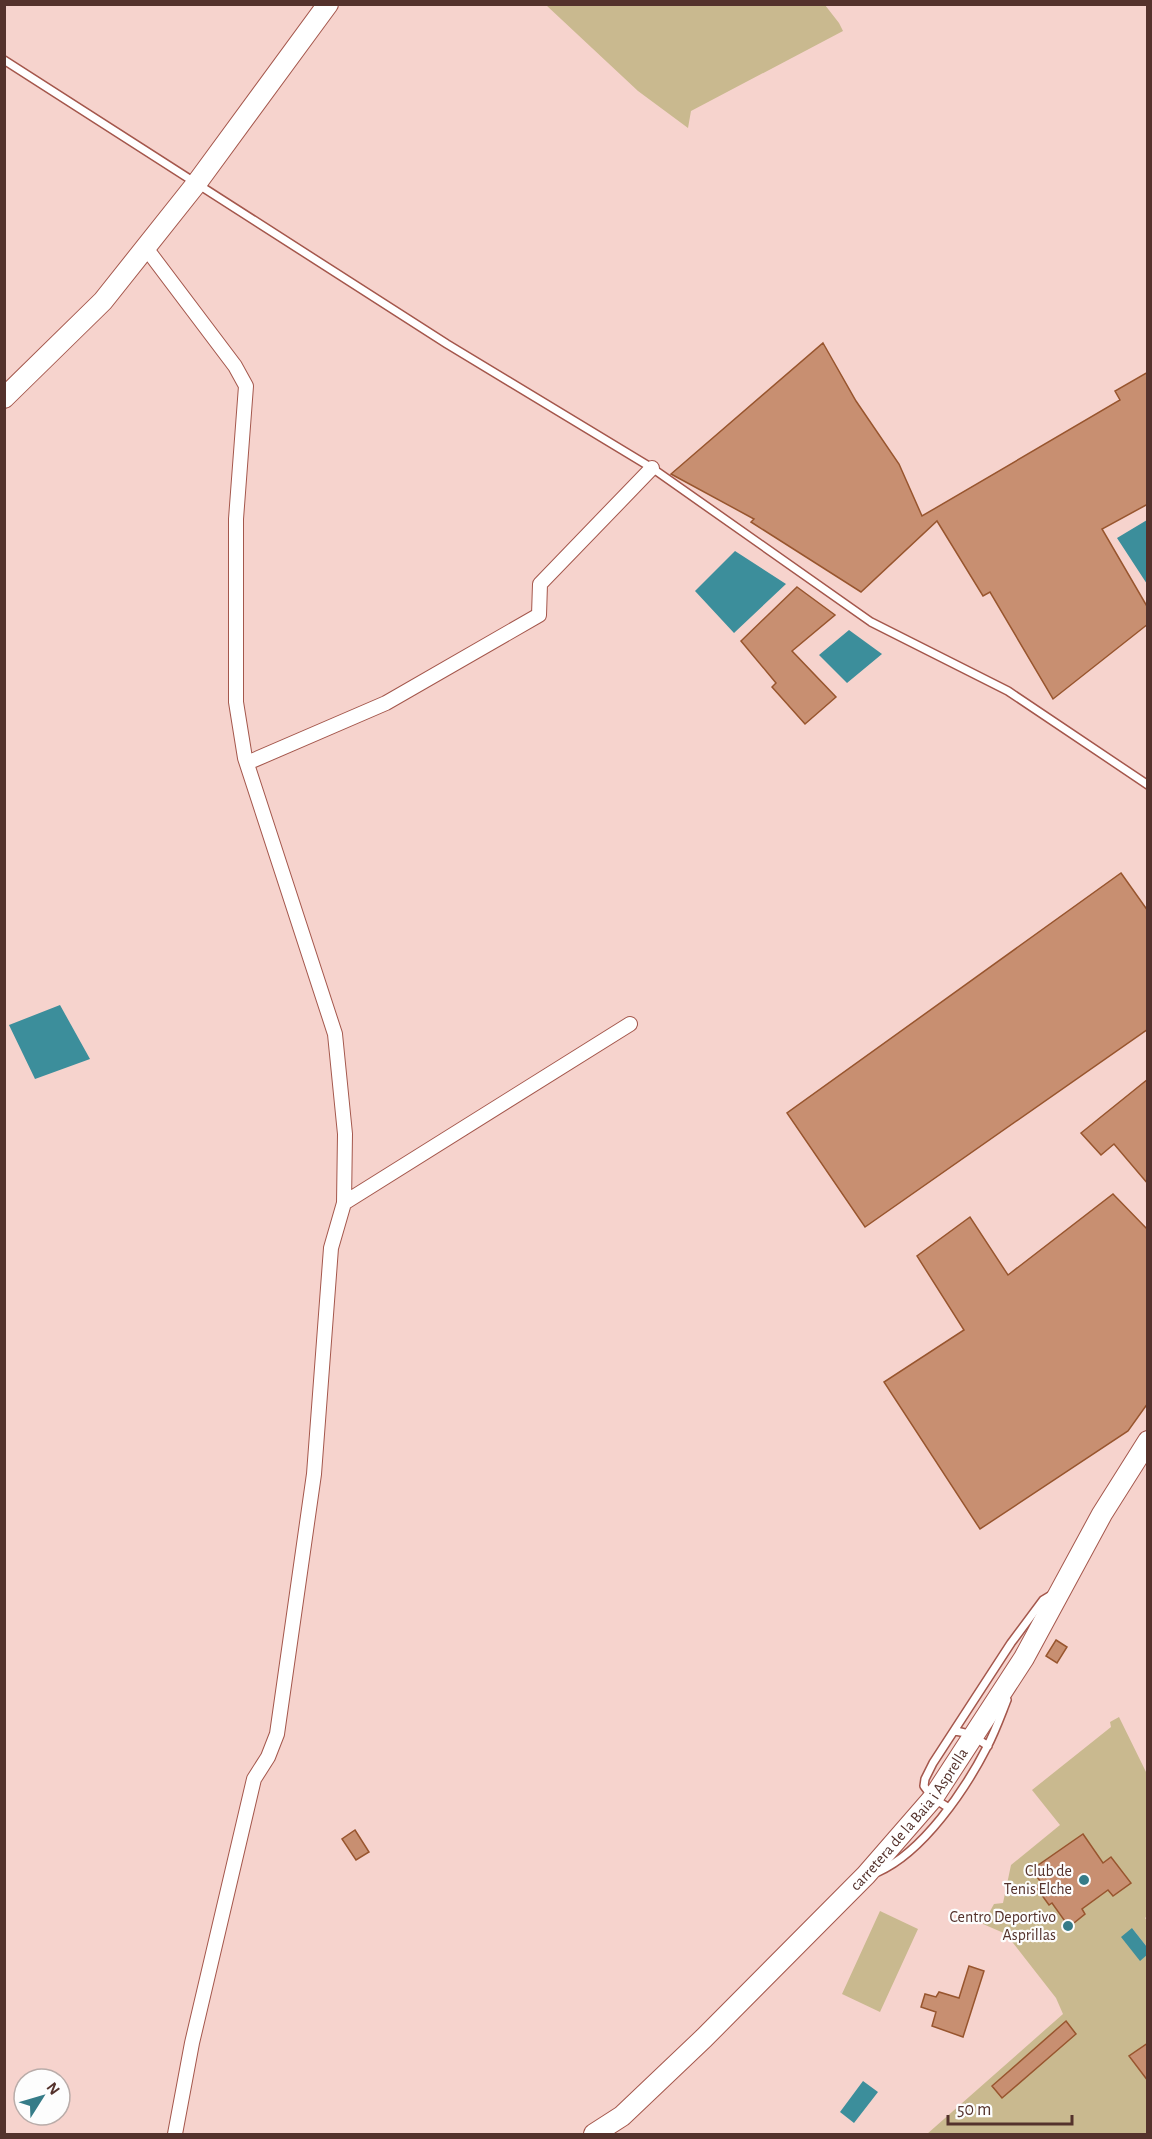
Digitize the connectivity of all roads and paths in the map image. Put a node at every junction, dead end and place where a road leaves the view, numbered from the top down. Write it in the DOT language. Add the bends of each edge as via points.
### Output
graph roads {
  1 [pos="328,4"];
  2 [pos="4,60"];
  3 [pos="196,184"];
  4 [pos="146,248"];
  5 [pos="4,398"];
  6 [pos="652,468"];
  7 [pos="247,763"];
  8 [pos="1148,785"];
  9 [pos="630,1024"];
  10 [pos="344,1203"];
  11 [pos="1148,1441"];
  12 [pos="1061,1590"];
  13 [pos="954,1731"];
  14 [pos="981,1741"];
  15 [pos="941,1803"];
  16 [pos="175,2134"];
  17 [pos="594,2134"];
  1 -- 3 [label="main road"];
  2 -- 3 [label="lane"];
  3 -- 4 [label="main road"];
  3 -- 6 [label="lane" via="447,344"];
  4 -- 5 [label="main road" via="103,301"];
  4 -- 7 [label="street" via="246,386 236,519 236,702"];
  6 -- 7 [label="street" via="540,584 539,615 386,704"];
  6 -- 8 [label="lane" via="871,622 1008,691"];
  7 -- 10 [label="street" via="335,1034 345,1134"];
  9 -- 10 [label="street"];
  10 -- 16 [label="street" via="331,1248 314,1474 278,1734 254,1779 192,2043"];
  11 -- 12 [label="main road, carretera de la Baia i Asprella"];
  12 -- 13 [label="lane" via="1043,1600"];
  12 -- 14 [label="main road, carretera de la Baia i Asprella"];
  13 -- 14 [label="lane" via="965,1731"];
  13 -- 15 [label="lane" via="925,1779 924,1786"];
  14 -- 15 [label="main road, carretera de la Baia i Asprella"];
  15 -- 17 [label="main road, carretera de la Baia i Asprella" via="705,2038 622,2116"];
}
